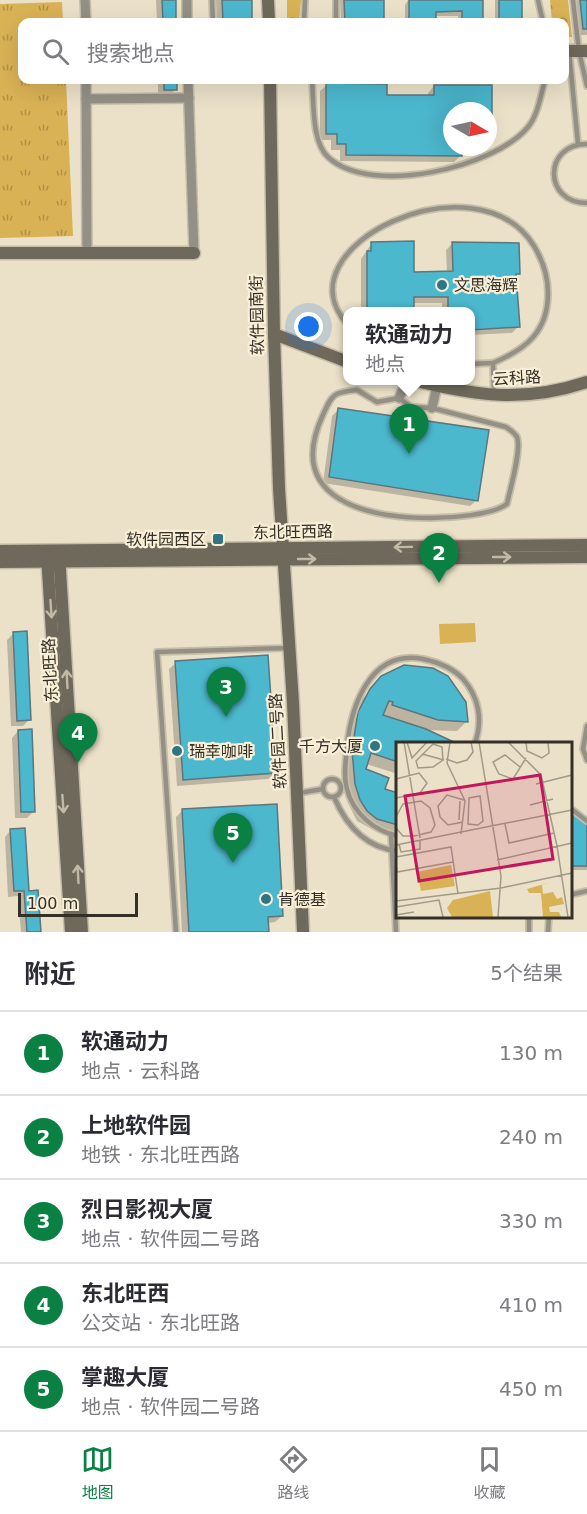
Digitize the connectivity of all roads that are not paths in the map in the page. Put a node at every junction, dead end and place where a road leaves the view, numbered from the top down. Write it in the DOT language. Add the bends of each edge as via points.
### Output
graph roads {
  1 [pos="85,0"];
  2 [pos="187,0"];
  3 [pos="212,0"];
  4 [pos="268,0"];
  5 [pos="305,0"];
  6 [pos="336,0"];
  7 [pos="538,0"];
  8 [pos="573,0"];
  9 [pos="86,18"];
  10 [pos="187,18"];
  11 [pos="213,18"];
  12 [pos="269,18"];
  13 [pos="304,18"];
  14 [pos="336,18"];
  15 [pos="542,18"];
  16 [pos="575,51"];
  17 [pos="86,84"];
  18 [pos="188,84"];
  19 [pos="270,84"];
  20 [pos="312,84"];
  21 [pos="544,84"];
  22 [pos="587,86"];
  23 [pos="189,98"];
  24 [pos="86,99"];
  25 [pos="578,144"];
  26 [pos="587,144"];
  27 [pos="587,202"];
  28 [pos="0,253"];
  29 [pos="194,253"];
  30 [pos="87,254"];
  31 [pos="343,319"];
  32 [pos="274,334"];
  33 [pos="343,360"];
  34 [pos="493,363"];
  35 [pos="475,364"];
  36 [pos="587,382"];
  37 [pos="405,385"];
  38 [pos="432,385"];
  39 [pos="437,386"];
  40 [pos="494,396"];
  41 [pos="399,398"];
  42 [pos="432,408"];
  43 [pos="587,545"];
  44 [pos="0,551"];
  45 [pos="283,554"];
  46 [pos="53,556"];
  47 [pos="587,557"];
  48 [pos="0,562"];
  49 [pos="290,648"];
  50 [pos="587,726"];
  51 [pos="475,742"];
  52 [pos="587,760"];
  53 [pos="344,785"];
  54 [pos="323,789"];
  55 [pos="297,793"];
  56 [pos="334,797"];
  57 [pos="572,810"];
  58 [pos="587,821"];
  59 [pos="391,834"];
  60 [pos="396,835"];
  61 [pos="391,850"];
  62 [pos="396,851"];
  63 [pos="587,891"];
  64 [pos="572,895"];
  65 [pos="396,913"];
  66 [pos="394,917"];
  67 [pos="549,917"];
  68 [pos="71,932"];
  69 [pos="82,932"];
  70 [pos="176,932"];
  71 [pos="303,932"];
  72 [pos="396,932"];
  73 [pos="548,932"];
  1 -- 9 [label="street"];
  2 -- 10 [label="street"];
  3 -- 11 [label="lane"];
  4 -- 12 [label="street"];
  5 -- 13 [label="lane"];
  6 -- 14 [label="lane"];
  7 -- 15 [label="lane"];
  8 -- 16 [label="lane"];
  16 -- 22 [label="lane"];
  16 -- 25 [label="lane"];
  17 -- 24 [label="street"];
  18 -- 23 [label="street"];
  19 -- 32 [label="street, 软件园南街"];
  20 -- 21 [label="lane" via="316,133 328,158 355,173 387,177 444,169 482,158 511,143 529,125"];
  23 -- 24 [label="street"];
  23 -- 29 [label="street"];
  24 -- 30 [label="street"];
  25 -- 26 [label="lane"];
  25 -- 27 [label="lane" via="561,154 554,172 555,182 567,198"];
  28 -- 30 [label="street"];
  29 -- 30 [label="street"];
  31 -- 34 [label="lane" via="332,297 334,275 342,260 369,232 410,213 447,207 482,209 508,218 527,236 543,261 548,283 545,316 532,341"];
  32 -- 33 [label="street"];
  32 -- 45 [label="street, 软件园南街"];
  34 -- 35 [label="lane"];
  34 -- 40 [label="lane"];
  36 -- 40 [label="street, 云科路" via="551,393"];
  37 -- 41 [label="street"];
  38 -- 39 [label="street, 云科路"];
  39 -- 40 [label="street, 云科路"];
  39 -- 42 [label="street"];
  41 -- 42 [label="lane" via="411,407"];
  41 -- 42 [label="lane" via="377,402 357,390 339,391 331,397 315,432 312,459 326,489 345,504 420,518 458,518 507,504 518,439 514,433 506,427"];
  43 -- 45 [label="street, 东北旺西路, one-way"];
  44 -- 46 [label="street, 东北旺西路"];
  45 -- 46 [label="street, 东北旺西路"];
  45 -- 47 [label="street, 东北旺西路, one-way"];
  45 -- 49 [label="street, 软件园二号路"];
  46 -- 48 [label="street, 东北旺西路"];
  46 -- 68 [label="street, 东北旺路, one-way"];
  69 -- 46 [label="street, 东北旺路, one-way"];
  49 -- 55 [label="street, 软件园二号路"];
  49 -- 70 [label="lane" via="157,652"];
  50 -- 52 [label="lane" via="583,749"];
  51 -- 53 [label="lane" via="480,720 477,703 460,675 428,660 399,659 367,681 356,700 349,723"];
  53 -- 54 [label="lane" via="333,778 327,780"];
  53 -- 56 [label="lane"];
  53 -- 59 [label="lane" via="368,822"];
  54 -- 55 [label="lane"];
  54 -- 56 [label="lane"];
  55 -- 71 [label="street, 软件园二号路"];
  56 -- 61 [label="lane" via="357,833 374,845"];
  57 -- 58 [label="lane"];
  59 -- 60 [label="lane"];
  59 -- 61 [label="lane"];
  61 -- 62 [label="lane"];
  61 -- 66 [label="lane"];
  63 -- 64 [label="lane"];
  65 -- 66 [label="lane"];
  66 -- 72 [label="lane"];
  67 -- 73 [label="lane"];
}
